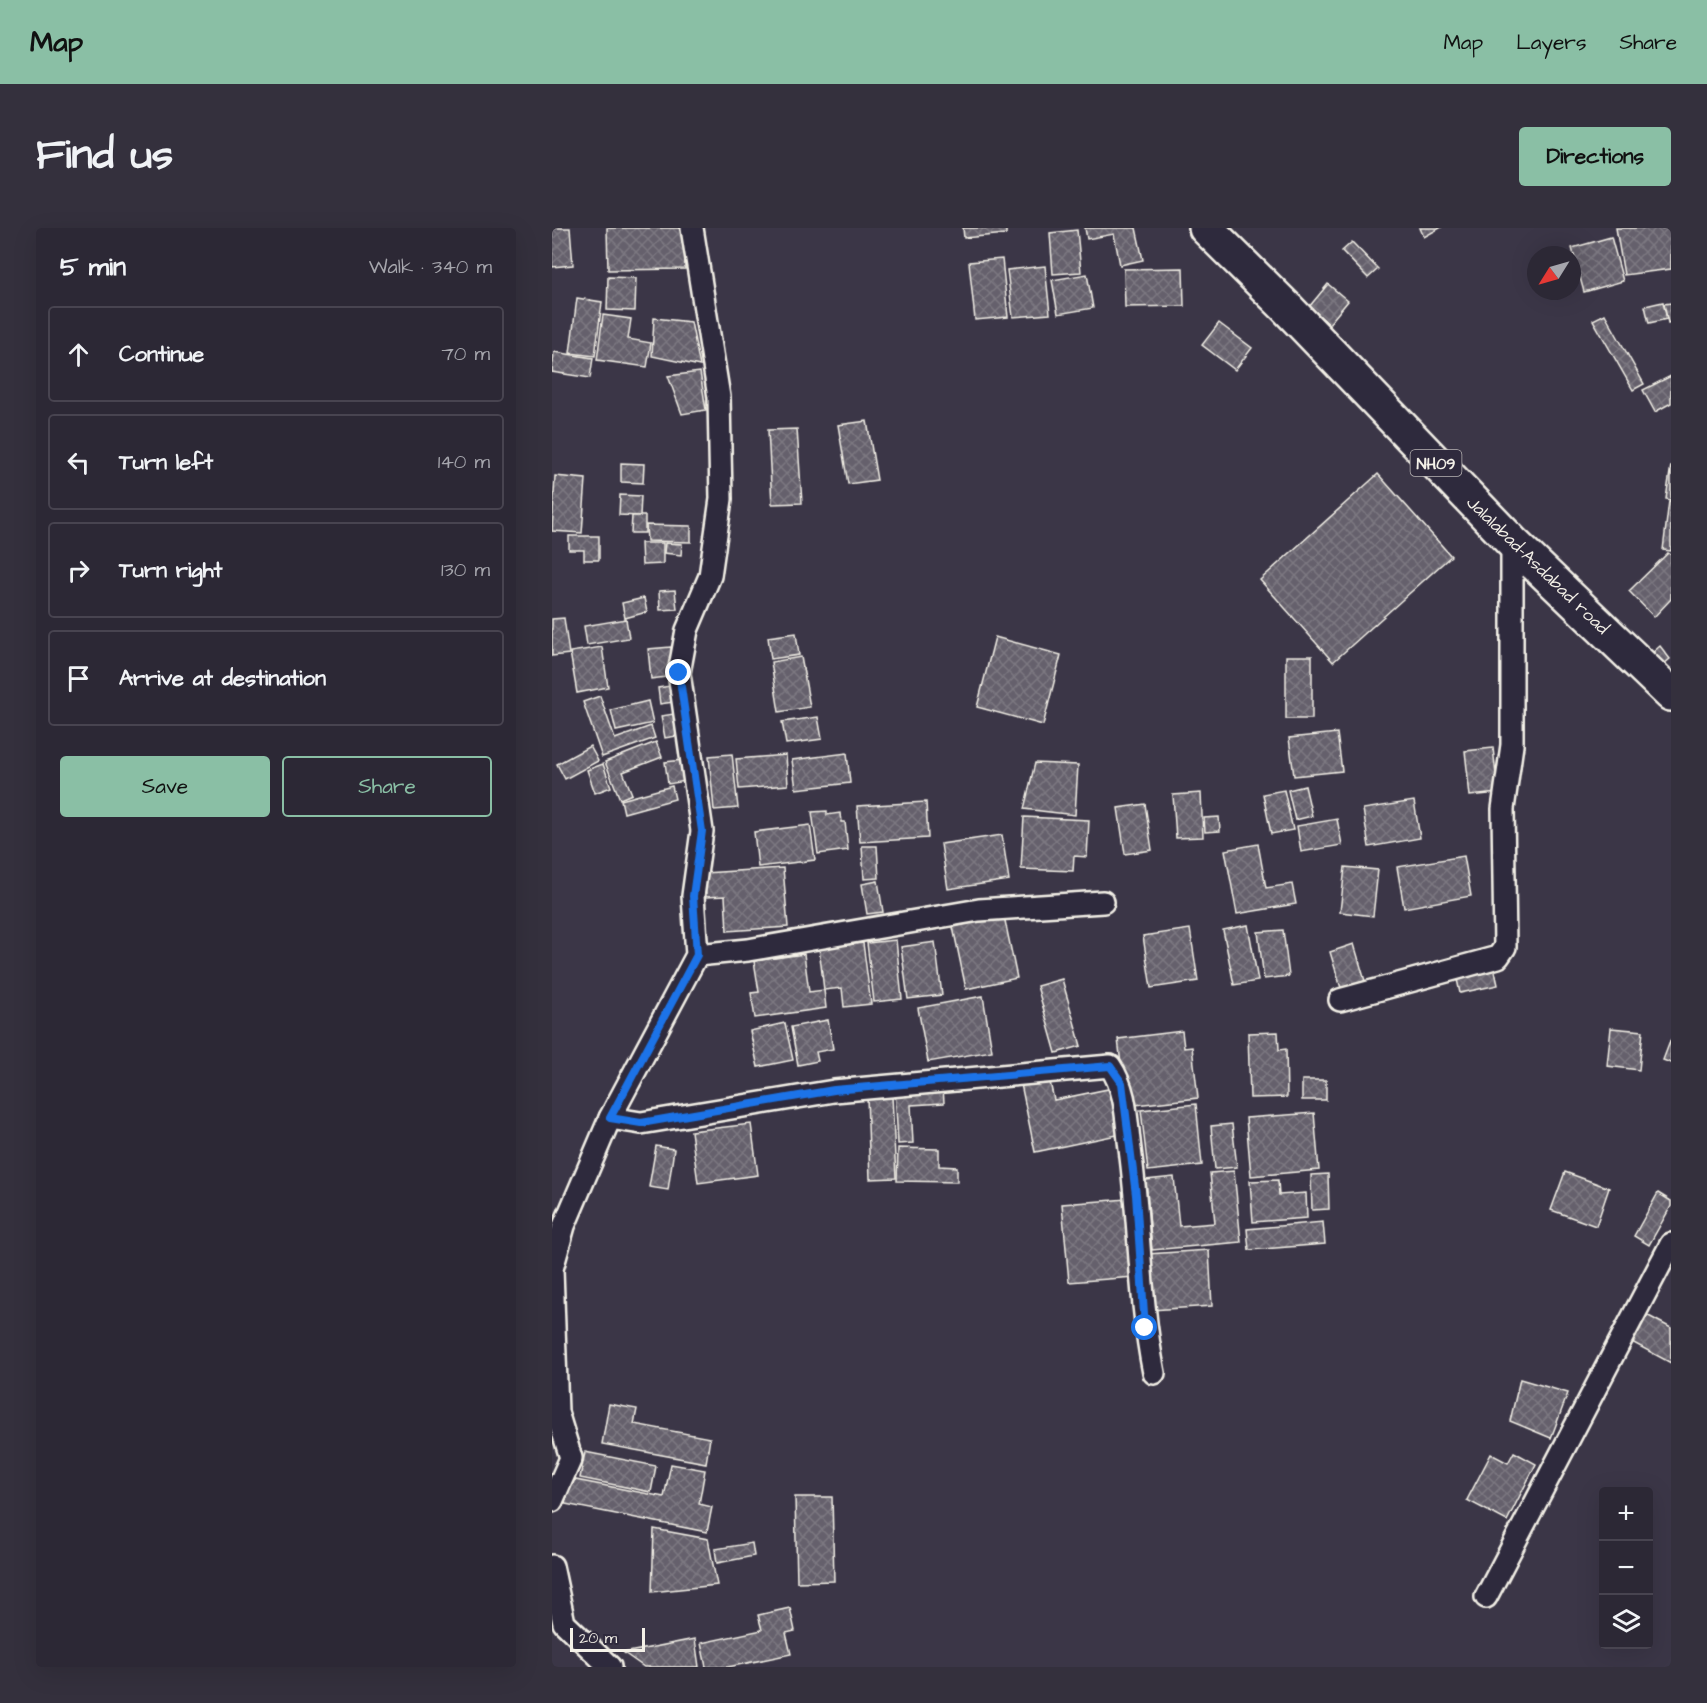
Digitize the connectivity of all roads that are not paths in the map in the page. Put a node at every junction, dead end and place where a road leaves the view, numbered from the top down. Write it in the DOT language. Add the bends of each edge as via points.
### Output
graph roads {
  1 [pos="692,228"];
  2 [pos="1206,228"];
  3 [pos="1512,542"];
  4 [pos="1671,694"];
  5 [pos="1103,902"];
  6 [pos="697,955"];
  7 [pos="1340,1000"];
  8 [pos="610,1118"];
  9 [pos="1671,1244"];
  10 [pos="1154,1372"];
  11 [pos="552,1501"];
  12 [pos="552,1566"];
  13 [pos="1486,1597"];
  14 [pos="610,1667"];
  1 -- 6 [label="street" via="719,397 721,499 710,576 687,630 679,673 702,831 693,896"];
  2 -- 3 [label="main road, Jalalabad-Asdabad road / NH09"];
  3 -- 4 [label="main road, Jalalabad-Asdabad road / NH09"];
  3 -- 7 [label="street" via="1512,745 1503,809 1505,947 1498,957"];
  5 -- 6 [label="street" via="979,910 748,950"];
  6 -- 8 [label="street"];
  8 -- 10 [label="street" via="641,1123 834,1090 1110,1066 1122,1083 1136,1195 1145,1328"];
  8 -- 11 [label="street" via="564,1226 552,1269 557,1412 571,1458"];
  9 -- 13 [label="street"];
  12 -- 14 [label="street" via="564,1623"];
}
